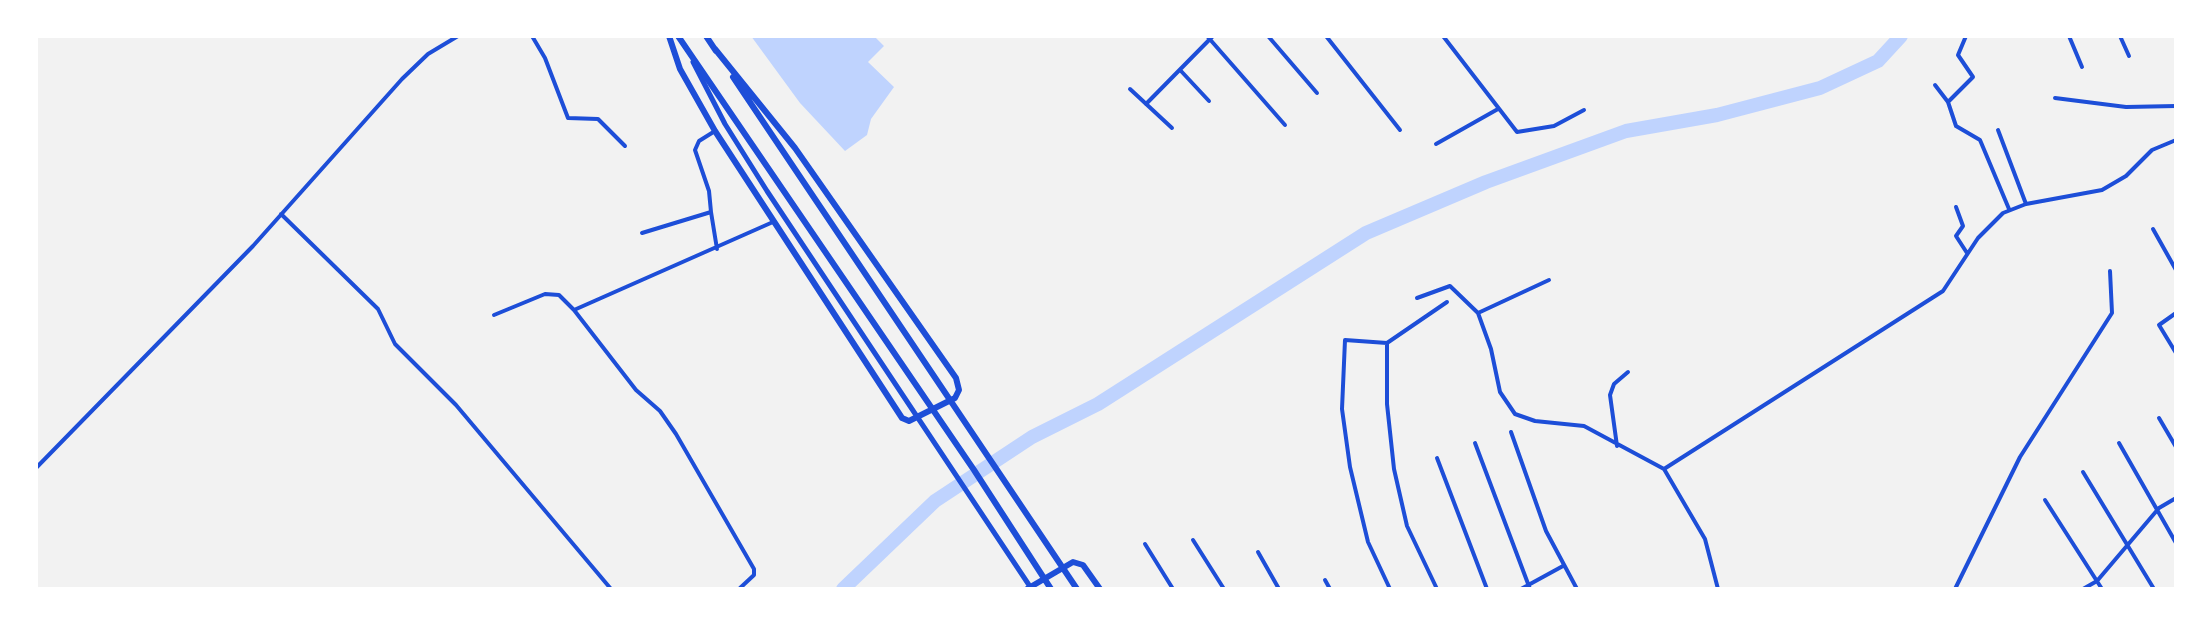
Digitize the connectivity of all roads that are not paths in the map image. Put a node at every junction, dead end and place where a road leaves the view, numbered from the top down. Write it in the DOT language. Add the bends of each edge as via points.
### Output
graph roads {
  1 [pos="458,36"];
  2 [pos="532,36"];
  3 [pos="669,36"];
  4 [pos="678,36"];
  5 [pos="706,36"];
  6 [pos="1268,36"];
  7 [pos="1326,36"];
  8 [pos="1333,36"];
  9 [pos="1443,36"];
  10 [pos="1966,36"];
  11 [pos="2069,36"];
  12 [pos="2120,36"];
  13 [pos="1210,37"];
  14 [pos="1333,43"];
  15 [pos="715,49"];
  16 [pos="688,50"];
  17 [pos="2129,56"];
  18 [pos="2082,67"];
  19 [pos="1181,71"];
  20 [pos="1935,85"];
  21 [pos="1130,89"];
  22 [pos="1317,93"];
  23 [pos="2055,98"];
  24 [pos="1209,101"];
  25 [pos="1948,102"];
  26 [pos="1146,104"];
  27 [pos="2176,106"];
  28 [pos="1498,109"];
  29 [pos="1584,110"];
  30 [pos="1285,125"];
  31 [pos="1172,128"];
  32 [pos="1400,130"];
  33 [pos="1998,130"];
  34 [pos="715,131"];
  35 [pos="2176,140"];
  36 [pos="1436,144"];
  37 [pos="625,146"];
  38 [pos="2026,204"];
  39 [pos="1956,207"];
  40 [pos="2009,209"];
  41 [pos="711,212"];
  42 [pos="281,214"];
  43 [pos="773,222"];
  44 [pos="2153,229"];
  45 [pos="642,233"];
  46 [pos="717,249"];
  47 [pos="1967,253"];
  48 [pos="2176,270"];
  49 [pos="2110,271"];
  50 [pos="1549,280"];
  51 [pos="1417,298"];
  52 [pos="1447,302"];
  53 [pos="574,310"];
  54 [pos="1478,313"];
  55 [pos="2176,313"];
  56 [pos="494,315"];
  57 [pos="1387,343"];
  58 [pos="2176,353"];
  59 [pos="1628,372"];
  60 [pos="2159,418"];
  61 [pos="1511,432"];
  62 [pos="1475,443"];
  63 [pos="2119,443"];
  64 [pos="1617,446"];
  65 [pos="2176,447"];
  66 [pos="1437,458"];
  67 [pos="36,468"];
  68 [pos="1664,469"];
  69 [pos="2083,472"];
  70 [pos="2176,498"];
  71 [pos="2045,500"];
  72 [pos="2157,510"];
  73 [pos="1193,540"];
  74 [pos="2176,543"];
  75 [pos="1145,544"];
  76 [pos="2127,545"];
  77 [pos="1258,552"];
  78 [pos="1563,566"];
  79 [pos="1325,580"];
  80 [pos="2097,581"];
  81 [pos="1529,587"];
  82 [pos="611,589"];
  83 [pos="739,589"];
  84 [pos="1030,589"];
  85 [pos="1051,589"];
  86 [pos="1077,589"];
  87 [pos="1100,589"];
  88 [pos="1173,589"];
  89 [pos="1224,589"];
  90 [pos="1279,589"];
  91 [pos="1330,589"];
  92 [pos="1390,589"];
  93 [pos="1437,589"];
  94 [pos="1487,589"];
  95 [pos="1521,589"];
  96 [pos="1577,589"];
  97 [pos="1718,589"];
  98 [pos="1955,589"];
  99 [pos="2083,589"];
  100 [pos="2102,589"];
  101 [pos="2154,589"];
  1 -- 42 [label="street" via="402,79"];
  2 -- 37 [label="street" via="568,118 598,119"];
  3 -- 34 [label="main road" via="680,69"];
  4 -- 16 [label="main road"];
  5 -- 15 [label="main road"];
  6 -- 22 [label="street"];
  7 -- 14 [label="street"];
  8 -- 14 [label="street"];
  9 -- 28 [label="street"];
  10 -- 25 [label="street" via="1958,55 1973,77"];
  11 -- 18 [label="street"];
  12 -- 17 [label="street"];
  13 -- 19 [label="street"];
  13 -- 30 [label="street"];
  14 -- 32 [label="street"];
  15 -- 43 [label="main road" via="795,148 956,378 955,398 909,421 902,418"];
  15 -- 86 [label="main road"];
  16 -- 84 [label="main road" via="725,124 822,277"];
  16 -- 85 [label="main road"];
  19 -- 24 [label="street"];
  19 -- 26 [label="street"];
  20 -- 25 [label="street"];
  21 -- 26 [label="street"];
  23 -- 27 [label="street" via="2126,107"];
  25 -- 40 [label="street" via="1956,126 1980,140"];
  26 -- 31 [label="street"];
  28 -- 29 [label="street" via="1513,128 1525,133 1562,123"];
  28 -- 36 [label="street"];
  33 -- 38 [label="street"];
  34 -- 41 [label="street" via="695,150"];
  34 -- 43 [label="main road"];
  35 -- 38 [label="street" via="2144,156 2116,184"];
  38 -- 40 [label="street"];
  39 -- 47 [label="street" via="1963,226 1956,236"];
  40 -- 47 [label="street"];
  41 -- 45 [label="street"];
  41 -- 46 [label="street"];
  42 -- 67 [label="street"];
  42 -- 82 [label="street" via="378,309 395,344 456,405"];
  43 -- 46 [label="street"];
  44 -- 48 [label="street"];
  46 -- 53 [label="street"];
  47 -- 68 [label="street" via="1933,299"];
  49 -- 98 [label="street" via="2112,313 2020,457"];
  50 -- 54 [label="street"];
  51 -- 54 [label="street" via="1455,287"];
  52 -- 57 [label="street"];
  53 -- 56 [label="street" via="559,295 545,294"];
  53 -- 83 [label="street" via="636,390 660,411 685,450 754,569"];
  54 -- 64 [label="street" via="1510,410 1535,421 1584,426"];
  55 -- 58 [label="street" via="2159,325"];
  57 -- 92 [label="street" via="1345,340 1342,409 1368,542"];
  57 -- 93 [label="street" via="1394,469 1407,526"];
  59 -- 64 [label="street" via="1610,395"];
  60 -- 65 [label="street"];
  61 -- 78 [label="street"];
  62 -- 81 [label="street"];
  63 -- 72 [label="street"];
  64 -- 68 [label="street"];
  66 -- 94 [label="street"];
  68 -- 97 [label="street" via="1705,539"];
  69 -- 76 [label="street"];
  70 -- 72 [label="street"];
  71 -- 80 [label="street"];
  72 -- 74 [label="street"];
  72 -- 76 [label="street"];
  73 -- 89 [label="street"];
  75 -- 88 [label="street"];
  76 -- 80 [label="street"];
  76 -- 101 [label="street"];
  77 -- 90 [label="street"];
  78 -- 81 [label="street"];
  78 -- 96 [label="street"];
  79 -- 91 [label="street"];
  80 -- 99 [label="street"];
  80 -- 100 [label="street"];
  81 -- 95 [label="street"];
  84 -- 87 [label="main road" via="1073,562 1083,565"];
}
